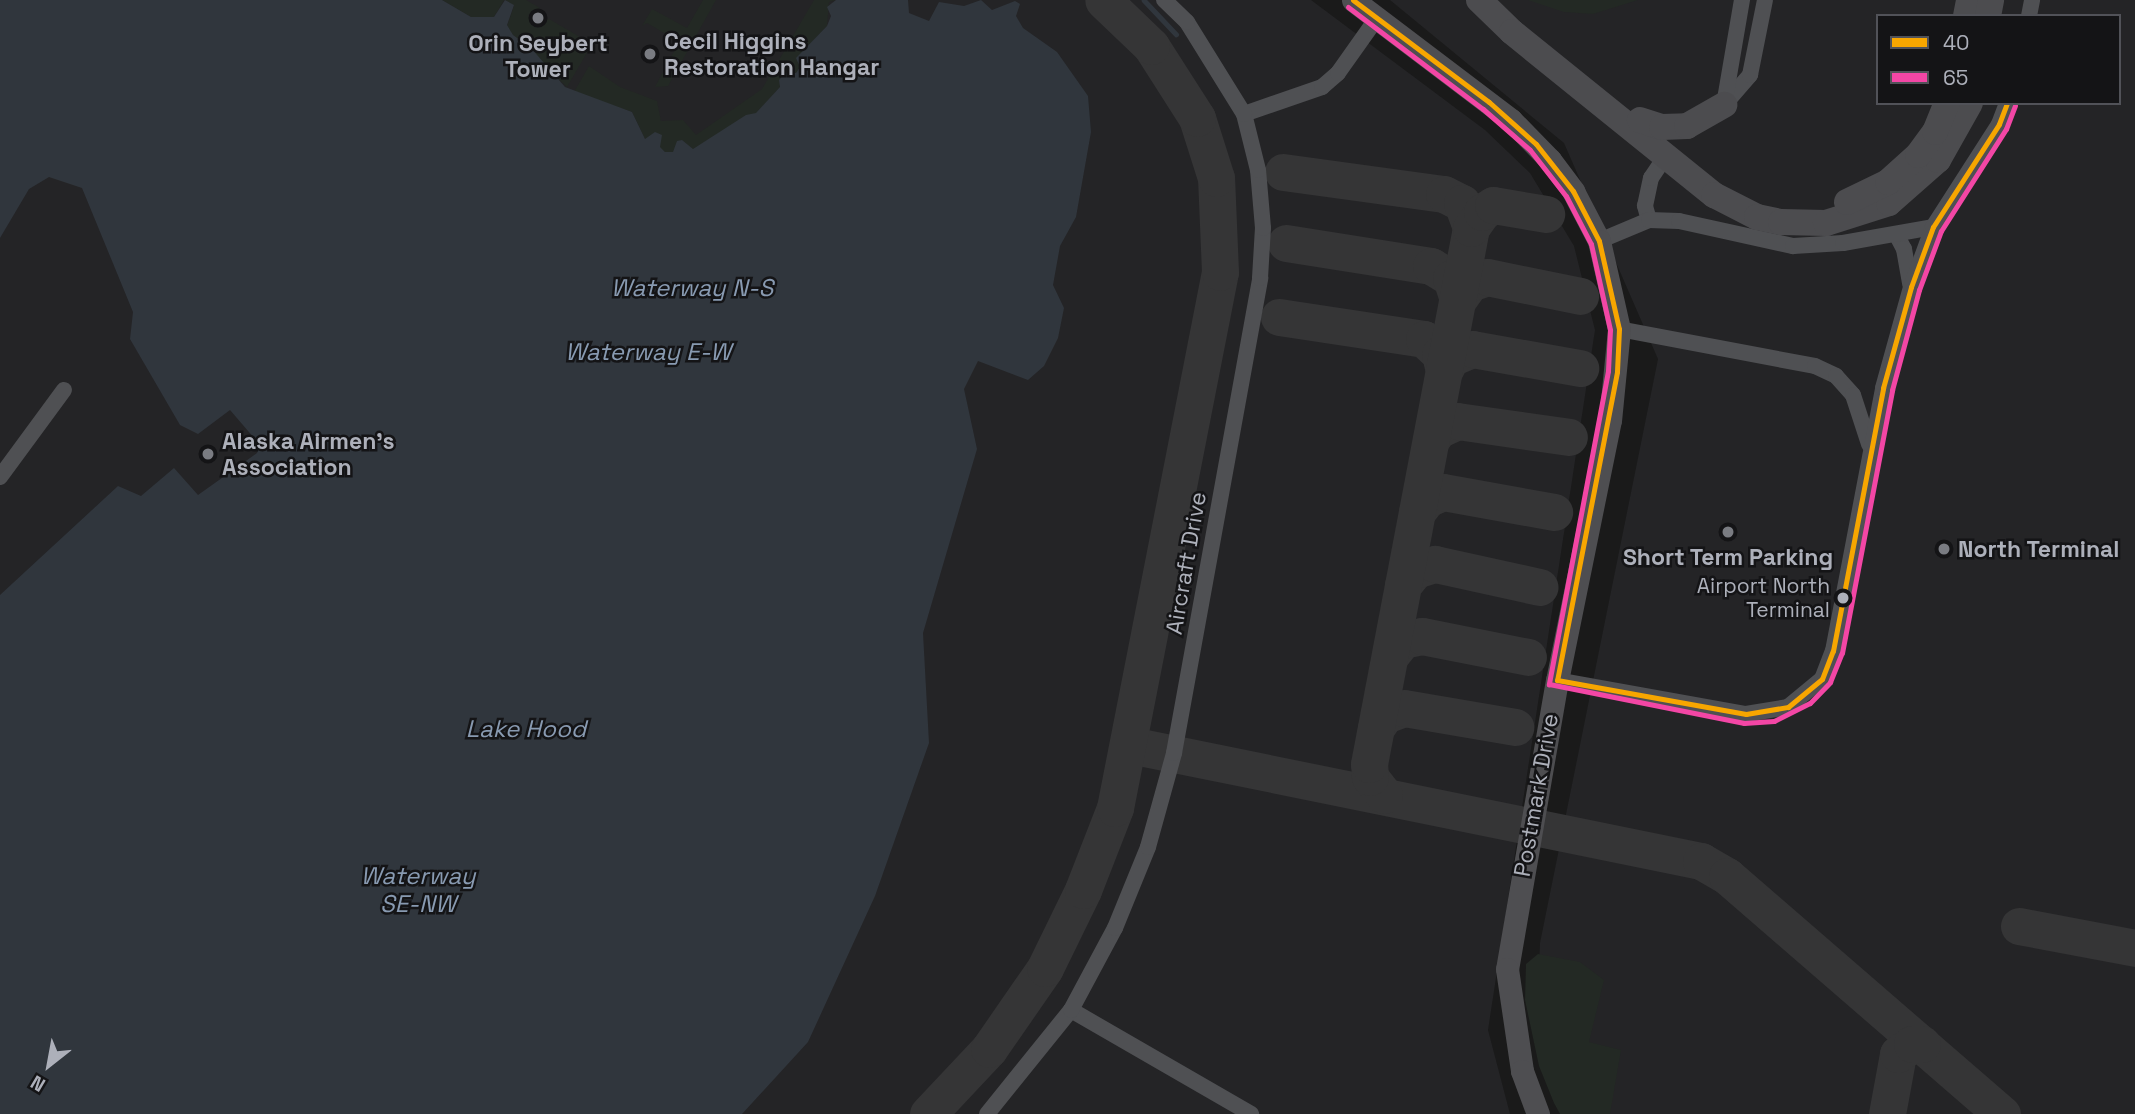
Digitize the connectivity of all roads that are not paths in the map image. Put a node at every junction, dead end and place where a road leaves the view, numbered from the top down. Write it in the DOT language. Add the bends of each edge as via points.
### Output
graph roads {
  1 [pos="1164,0"];
  2 [pos="1353,0"];
  3 [pos="1479,0"];
  4 [pos="1488,0"];
  5 [pos="1742,0"];
  6 [pos="1765,0"];
  7 [pos="1377,18"];
  8 [pos="1724,105"];
  9 [pos="1946,105"];
  10 [pos="1969,105"];
  11 [pos="2006,105"];
  12 [pos="1244,114"];
  13 [pos="1640,120"];
  14 [pos="1665,157"];
  15 [pos="1649,220"];
  16 [pos="1933,228"];
  17 [pos="1896,234"];
  18 [pos="1599,242"];
  19 [pos="1911,287"];
  20 [pos="1619,329"];
  21 [pos="64,390"];
  22 [pos="1871,460"];
  23 [pos="0,477"];
  24 [pos="1557,680"];
  25 [pos="1071,1010"];
  26 [pos="987,1114"];
  27 [pos="1251,1114"];
  28 [pos="1538,1114"];
  1 -- 12 [label="street, Aircraft Drive" via="1186,22"];
  2 -- 7 [label="street, Postmark Drive"];
  3 -- 14 [label="main road"];
  4 -- 13 [label="main road"];
  5 -- 8 [label="street"];
  6 -- 8 [label="street" via="1750,75"];
  7 -- 12 [label="street" via="1338,73 1322,87"];
  7 -- 18 [label="street, Postmark Drive" via="1536,144 1573,191"];
  8 -- 13 [label="main road" via="1687,127 1662,127"];
  9 -- 13 [label="main road" via="1930,141 1888,182 1852,201 1806,209 1762,203 1719,184"];
  10 -- 14 [label="main road" via="1951,142 1909,190 1868,212 1826,223 1781,222 1745,212"];
  11 -- 16 [label="street" via="1999,124"];
  12 -- 25 [label="street, Aircraft Drive" via="1258,170 1263,228 1260,278 1174,753 1148,848"];
  14 -- 15 [label="street" via="1651,178 1645,206"];
  15 -- 17 [label="street" via="1679,221 1793,246"];
  15 -- 18 [label="street"];
  16 -- 17 [label="street"];
  16 -- 19 [label="street"];
  17 -- 19 [label="street" via="1904,248"];
  18 -- 20 [label="street, Postmark Drive"];
  19 -- 22 [label="street" via="1883,388"];
  20 -- 22 [label="street" via="1774,357 1836,376 1862,411"];
  20 -- 24 [label="street, Postmark Drive" via="1610,420"];
  21 -- 23 [label="street"];
  22 -- 24 [label="street" via="1833,651 1822,678 1805,696 1770,713 1746,714"];
  24 -- 28 [label="street, Postmark Drive" via="1507,969 1522,1071"];
  25 -- 26 [label="street, Aircraft Drive"];
  25 -- 27 [label="street"];
}
